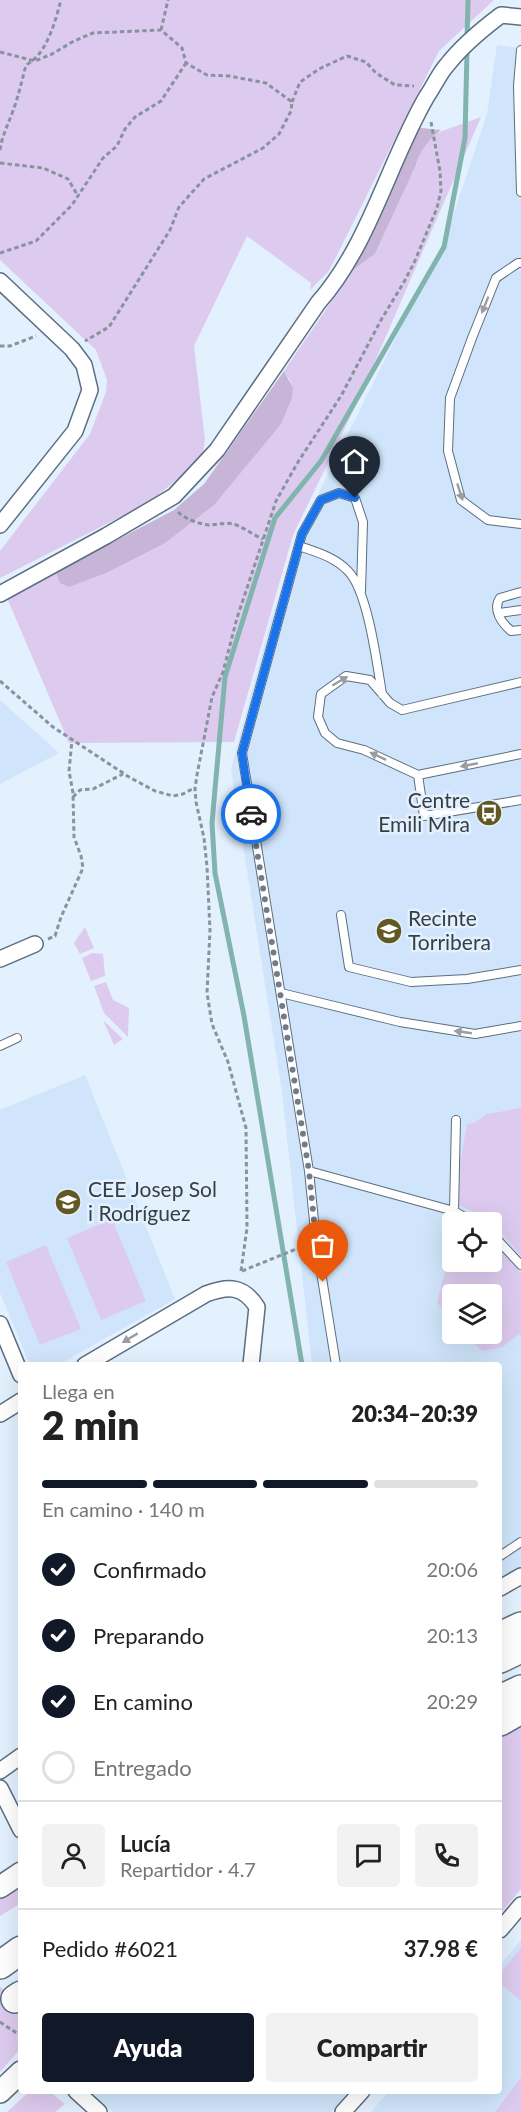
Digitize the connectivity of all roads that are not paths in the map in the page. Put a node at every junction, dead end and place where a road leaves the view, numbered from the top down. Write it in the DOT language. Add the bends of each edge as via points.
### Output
graph roads {
  1 [pos="521,16"];
  2 [pos="521,50"];
  3 [pos="521,192"];
  4 [pos="521,263"];
  5 [pos="0,281"];
  6 [pos="521,524"];
  7 [pos="0,525"];
  8 [pos="299,546"];
  9 [pos="361,591"];
  10 [pos="0,594"];
  11 [pos="521,594"];
  12 [pos="521,610"];
  13 [pos="499,613"];
  14 [pos="521,630"];
  15 [pos="521,682"];
  16 [pos="382,694"];
  17 [pos="521,755"];
  18 [pos="418,775"];
  19 [pos="521,800"];
  20 [pos="341,915"];
  21 [pos="35,944"];
  22 [pos="0,958"];
  23 [pos="521,970"];
  24 [pos="281,993"];
  25 [pos="521,1026"];
  26 [pos="17,1038"];
  27 [pos="0,1046"];
  28 [pos="456,1120"];
  29 [pos="309,1171"];
  30 [pos="454,1211"];
  31 [pos="502,1245"];
  32 [pos="521,1265"];
  33 [pos="0,1324"];
  34 [pos="90,1362"];
  35 [pos="251,1362"];
  36 [pos="336,1362"];
  37 [pos="18,1368"];
  38 [pos="18,1403"];
  39 [pos="0,1414"];
  40 [pos="521,1542"];
  41 [pos="502,1555"];
  42 [pos="521,1576"];
  43 [pos="502,1587"];
  44 [pos="521,1626"];
  45 [pos="502,1635"];
  46 [pos="521,1648"];
  47 [pos="502,1658"];
  48 [pos="521,1689"];
  49 [pos="502,1698"];
  50 [pos="521,1710"];
  51 [pos="502,1721"];
  52 [pos="18,1758"];
  53 [pos="0,1771"];
  54 [pos="0,1788"];
  55 [pos="18,1824"];
  56 [pos="18,1875"];
  57 [pos="0,1887"];
  58 [pos="521,1905"];
  59 [pos="502,1928"];
  60 [pos="18,1952"];
  61 [pos="0,1965"];
  62 [pos="18,2075"];
  63 [pos="0,2092"];
  64 [pos="79,2094"];
  65 [pos="359,2094"];
  66 [pos="99,2112"];
  67 [pos="343,2112"];
  1 -- 10 [label="street" via="501,15 446,66 413,119 365,231 336,283 318,303 217,450 174,496"];
  2 -- 3 [label="lane"];
  4 -- 6 [label="lane, one-way" via="496,278 472,338 450,398 448,451 461,500 488,520"];
  5 -- 7 [label="street" via="72,349 84,365 90,390 75,431"];
  8 -- 9 [label="lane" via="327,556 349,571"];
  8 -- 9 [label="lane" via="321,500 339,493 355,498 363,522"];
  8 -- 24 [label="lane" via="242,753"];
  9 -- 16 [label="lane"];
  11 -- 13 [label="lane" via="497,600"];
  12 -- 13 [label="lane"];
  13 -- 14 [label="lane" via="500,621 511,631"];
  15 -- 16 [label="lane" via="402,710"];
  18 -- 16 [label="lane, one-way" via="337,742 325,733 318,717 321,694 346,676 370,680"];
  17 -- 18 [label="lane, one-way"];
  18 -- 19 [label="lane" via="424,816"];
  20 -- 23 [label="lane" via="349,967 411,982 467,979"];
  21 -- 22 [label="street"];
  25 -- 24 [label="lane, one-way" via="475,1034 400,1022"];
  24 -- 29 [label="lane"];
  26 -- 27 [label="lane"];
  28 -- 30 [label="lane"];
  29 -- 30 [label="lane"];
  29 -- 36 [label="lane"];
  31 -- 32 [label="lane"];
  33 -- 37 [label="street"];
  35 -- 34 [label="street, one-way" via="257,1307 252,1299 232,1288 206,1294"];
  38 -- 39 [label="street"];
  40 -- 41 [label="lane"];
  42 -- 43 [label="street"];
  44 -- 45 [label="highway"];
  46 -- 47 [label="highway"];
  48 -- 49 [label="highway"];
  50 -- 51 [label="highway"];
  52 -- 53 [label="street"];
  54 -- 55 [label="street"];
  56 -- 57 [label="street"];
  58 -- 59 [label="street"];
  60 -- 61 [label="highway"];
  62 -- 63 [label="street"];
  64 -- 66 [label="street"];
  65 -- 67 [label="street"];
}
